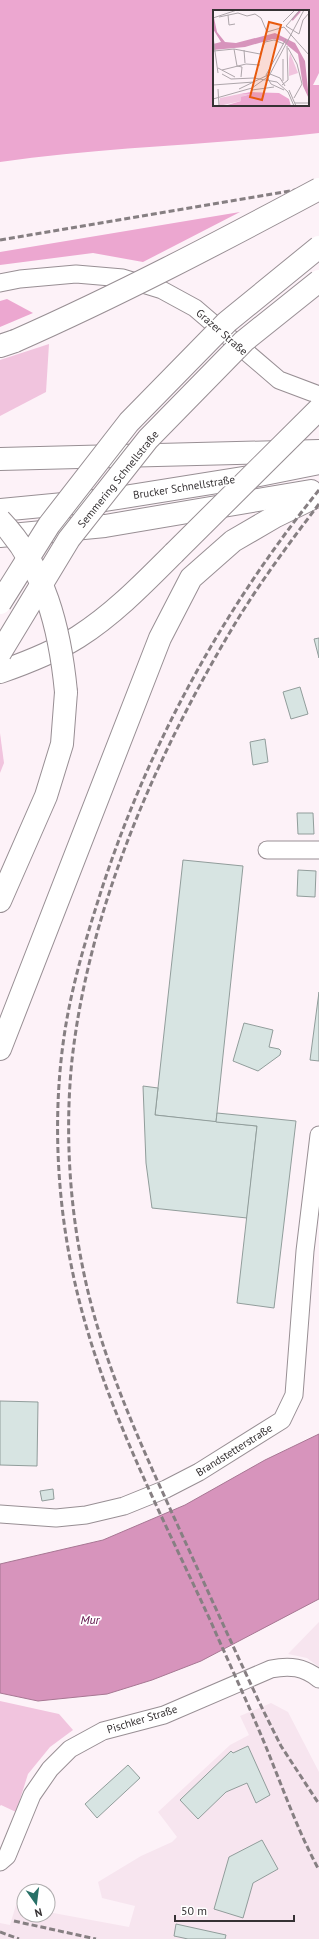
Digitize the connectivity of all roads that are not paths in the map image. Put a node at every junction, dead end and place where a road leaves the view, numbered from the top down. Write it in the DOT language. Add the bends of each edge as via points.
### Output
graph roads {
  1 [pos="319,190"];
  2 [pos="319,248"];
  3 [pos="319,280"];
  4 [pos="0,283"];
  5 [pos="7,343"];
  6 [pos="319,395"];
  7 [pos="319,409"];
  8 [pos="319,451"];
  9 [pos="0,459"];
  10 [pos="319,463"];
  11 [pos="319,490"];
  12 [pos="319,495"];
  13 [pos="0,510"];
  14 [pos="0,520"];
  15 [pos="0,536"];
  16 [pos="0,603"];
  17 [pos="0,653"];
  18 [pos="0,672"];
  19 [pos="267,850"];
  20 [pos="319,850"];
  21 [pos="0,901"];
  22 [pos="0,1049"];
  23 [pos="319,1135"];
  24 [pos="0,1514"];
  25 [pos="319,1679"];
  26 [pos="0,1862"];
  1 -- 5 [label="highway, bridge" via="89,308"];
  2 -- 16 [label="highway, bridge" via="227,322 129,422 49,525"];
  3 -- 17 [label="highway, Semmering Schnellstraße, bridge" via="244,341 148,439 69,539"];
  4 -- 6 [label="street, Grazer Straße" via="76,274 123,278 162,290 195,308 279,380"];
  7 -- 18 [label="highway, bridge" via="124,601 78,637 25,663"];
  8 -- 9 [label="highway"];
  10 -- 13 [label="highway, Brucker Schnellstraße" via="105,500"];
  11 -- 15 [label="highway" via="105,526"];
  12 -- 22 [label="highway" via="233,541 191,578 160,638"];
  14 -- 21 [label="highway, bridge" via="36,571 50,602 63,659 66,692 62,744 46,796"];
  19 -- 20 [label="street"];
  23 -- 24 [label="street, Brandstetterstraße" via="305,1251 294,1395 282,1420 199,1472 124,1506 56,1518"];
  25 -- 26 [label="street, Pischker Straße" via="302,1669 271,1669 164,1715 103,1731 70,1749 50,1769 32,1795 7,1856"];
}
